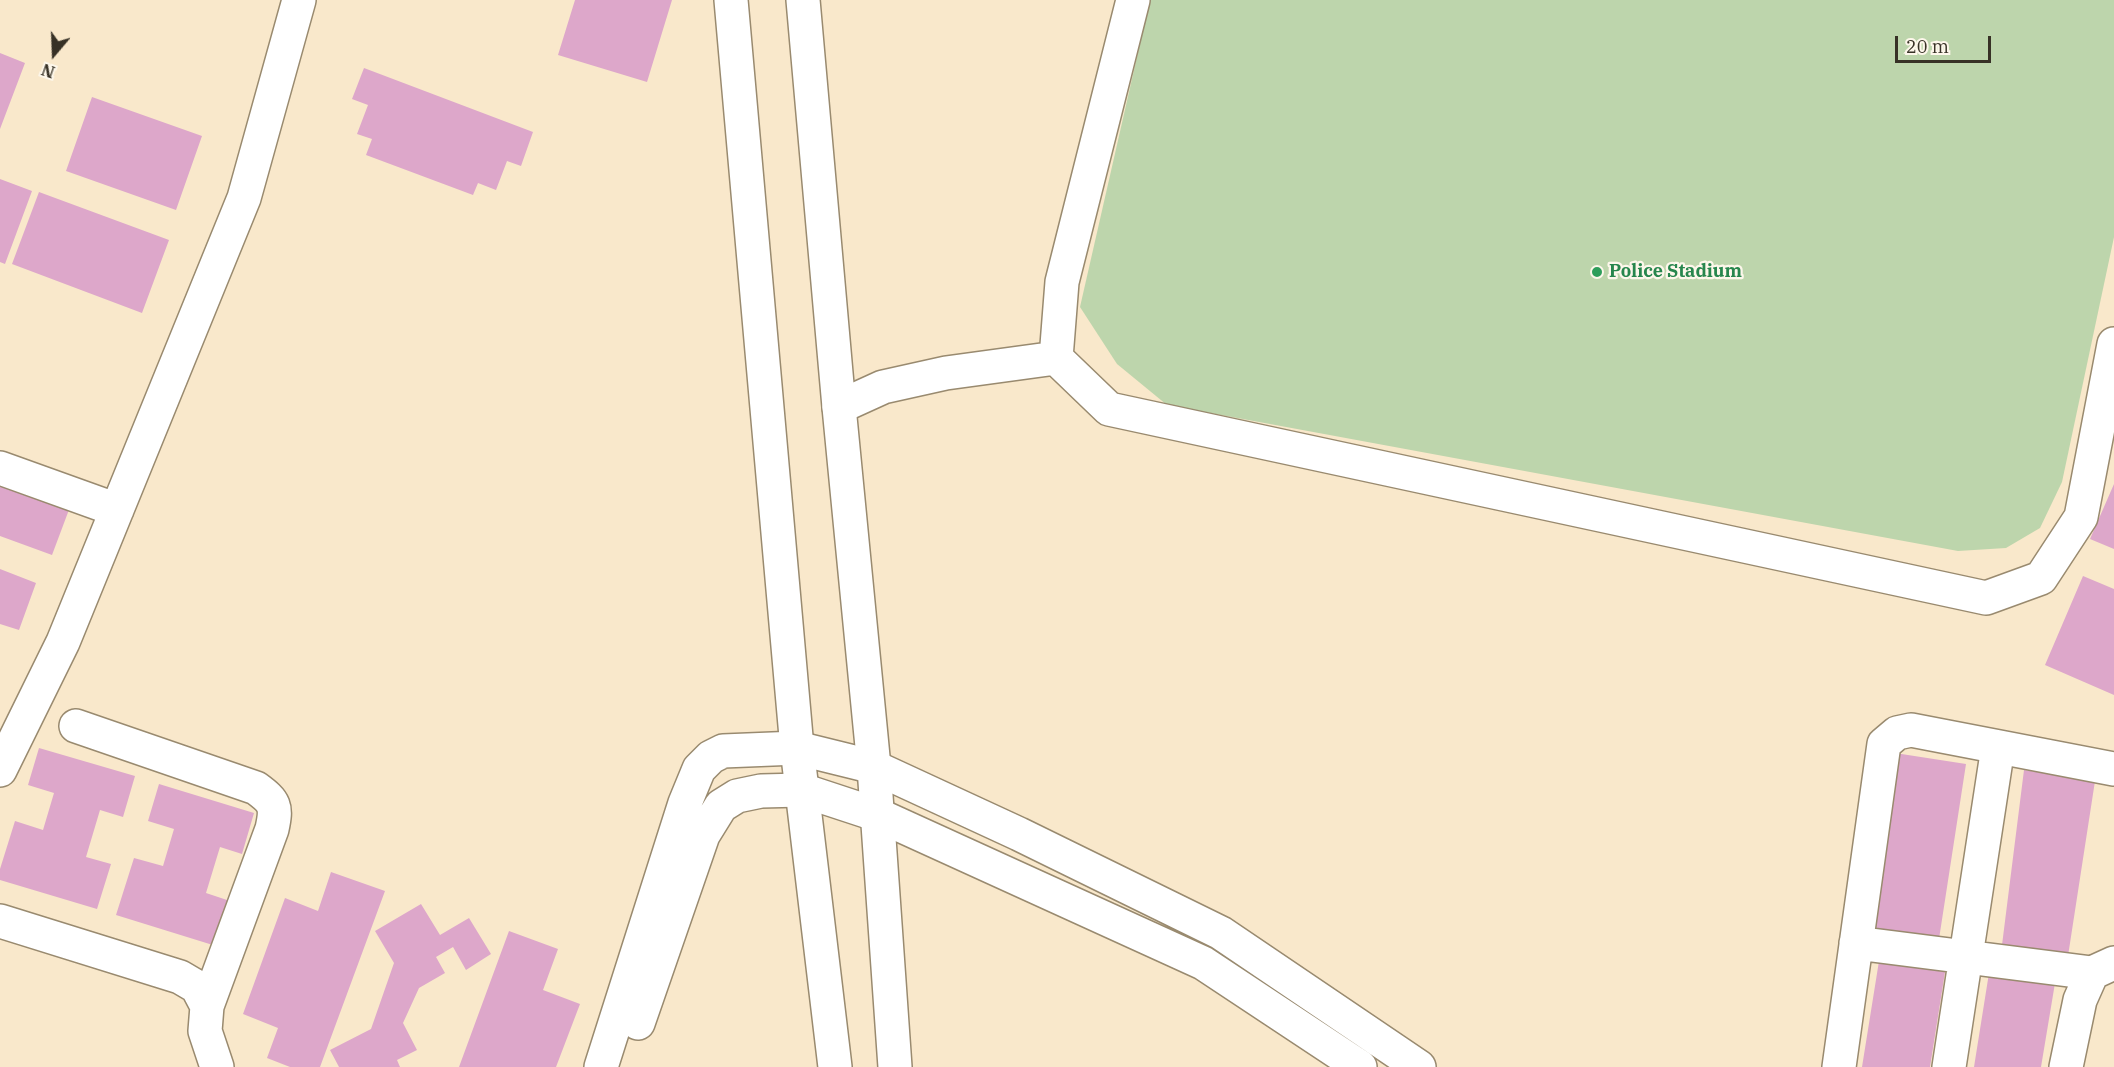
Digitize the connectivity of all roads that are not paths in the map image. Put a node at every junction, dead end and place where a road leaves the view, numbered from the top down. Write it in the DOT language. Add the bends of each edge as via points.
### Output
graph roads {
  1 [pos="299,0"];
  2 [pos="731,0"];
  3 [pos="803,0"];
  4 [pos="1132,0"];
  5 [pos="2114,344"];
  6 [pos="1056,358"];
  7 [pos="839,408"];
  8 [pos="0,468"];
  9 [pos="117,510"];
  10 [pos="76,726"];
  11 [pos="1998,747"];
  12 [pos="797,748"];
  13 [pos="874,767"];
  14 [pos="2114,769"];
  15 [pos="0,770"];
  16 [pos="802,790"];
  17 [pos="878,815"];
  18 [pos="0,921"];
  19 [pos="1856,943"];
  20 [pos="1966,956"];
  21 [pos="2103,968"];
  22 [pos="207,1006"];
  23 [pos="216,1067"];
  24 [pos="601,1067"];
  25 [pos="622,1067"];
  26 [pos="835,1067"];
  27 [pos="896,1067"];
  28 [pos="1360,1067"];
  29 [pos="1419,1067"];
  30 [pos="1839,1067"];
  31 [pos="1949,1067"];
  32 [pos="2066,1067"];
  1 -- 9 [label="street" via="244,198"];
  2 -- 12 [label="street"];
  3 -- 7 [label="street"];
  4 -- 6 [label="street" via="1062,282"];
  5 -- 6 [label="street" via="2082,517 2041,578 1986,598 1109,409"];
  6 -- 7 [label="street" via="946,373 883,387"];
  7 -- 13 [label="street"];
  8 -- 9 [label="street"];
  9 -- 15 [label="street" via="63,642"];
  10 -- 22 [label="street" via="256,788 271,799 276,811 272,829"];
  11 -- 14 [label="street"];
  11 -- 19 [label="street" via="1911,730 1897,733 1884,744"];
  11 -- 20 [label="street"];
  12 -- 13 [label="street"];
  12 -- 16 [label="street"];
  12 -- 24 [label="street" via="723,751 699,769"];
  13 -- 17 [label="street"];
  13 -- 29 [label="street" via="1221,933"];
  16 -- 17 [label="street"];
  16 -- 25 [label="street" via="737,796 721,806 711,820"];
  16 -- 26 [label="street"];
  17 -- 27 [label="street"];
  17 -- 28 [label="street" via="1203,963"];
  18 -- 22 [label="street" via="180,977 197,987"];
  19 -- 20 [label="street"];
  19 -- 30 [label="street"];
  20 -- 21 [label="street"];
  20 -- 31 [label="street"];
  21 -- 32 [label="street" via="2080,1000"];
  22 -- 23 [label="street" via="205,1032"];
}
